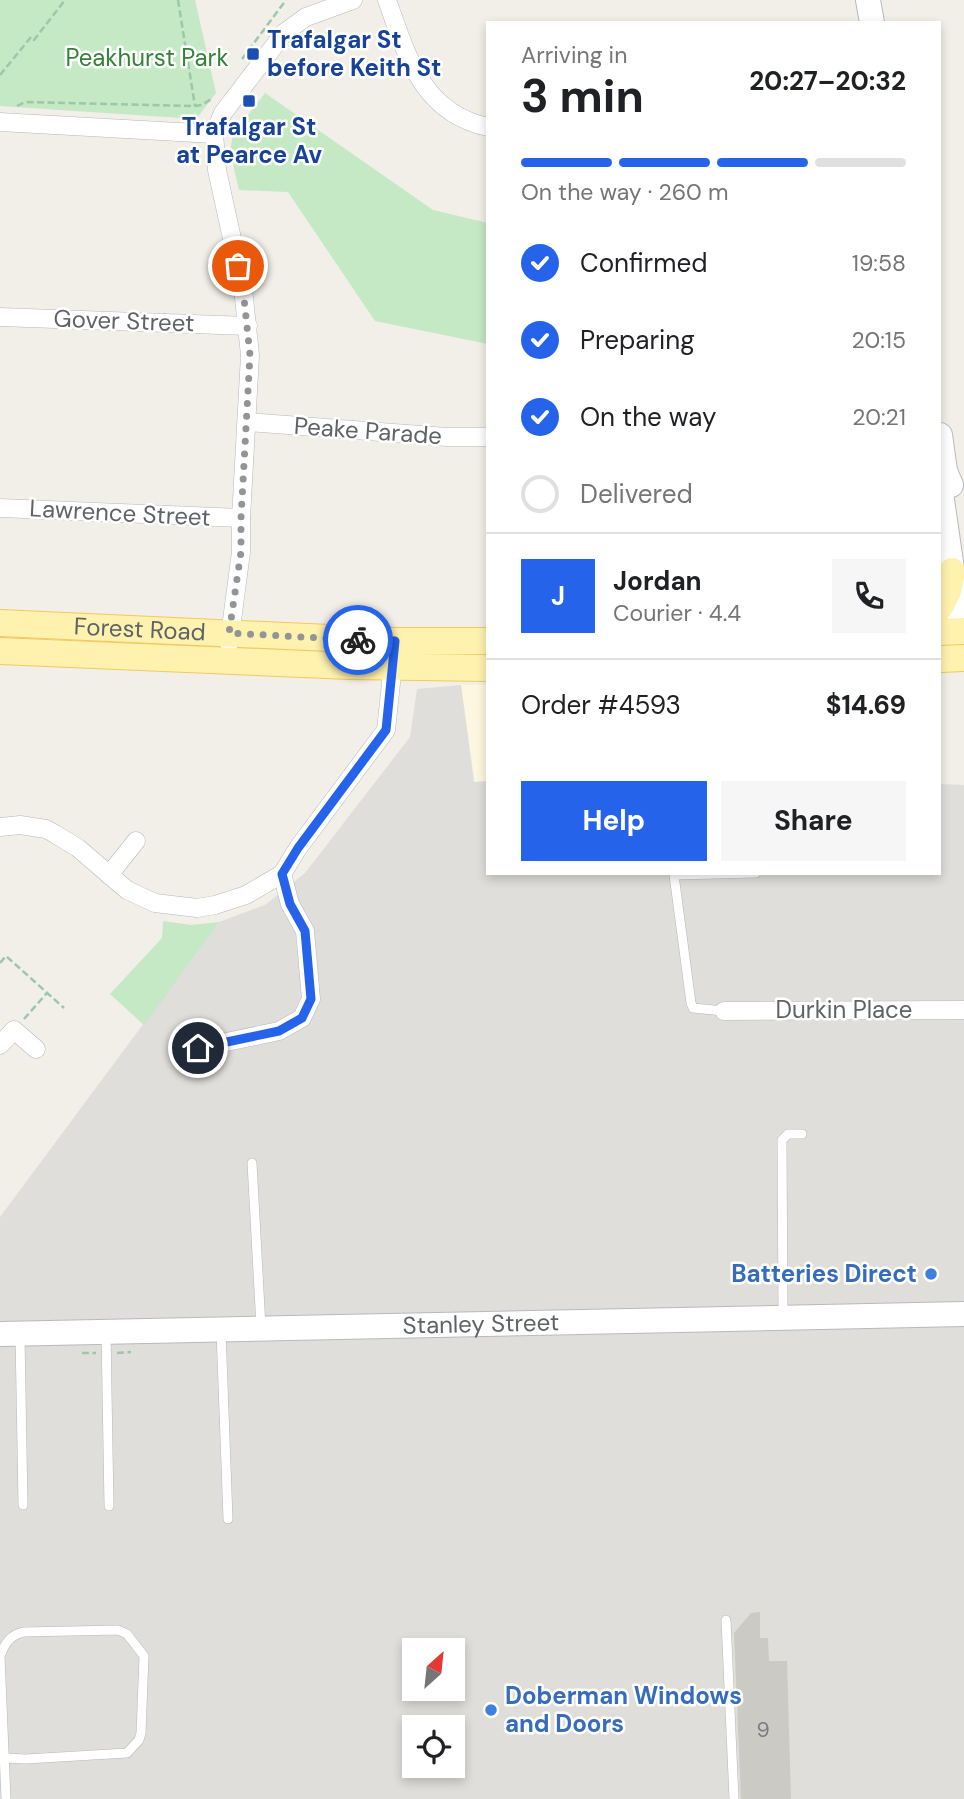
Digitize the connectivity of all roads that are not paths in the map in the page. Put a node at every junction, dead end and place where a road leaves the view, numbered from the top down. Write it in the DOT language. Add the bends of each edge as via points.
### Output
graph roads {
  1 [pos="353,0"];
  2 [pos="387,0"];
  3 [pos="868,0"];
  4 [pos="304,8"];
  5 [pos="872,21"];
  6 [pos="0,122"];
  7 [pos="486,126"];
  8 [pos="214,134"];
  9 [pos="0,317"];
  10 [pos="248,326"];
  11 [pos="247,422"];
  12 [pos="486,437"];
  13 [pos="941,442"];
  14 [pos="941,489"];
  15 [pos="941,497"];
  16 [pos="0,508"];
  17 [pos="241,518"];
  18 [pos="958,564"];
  19 [pos="941,605"];
  20 [pos="0,623"];
  21 [pos="964,625"];
  22 [pos="964,631"];
  23 [pos="941,632"];
  24 [pos="229,633"];
  25 [pos="395,641"];
  26 [pos="486,641"];
  27 [pos="0,651"];
  28 [pos="941,659"];
  29 [pos="964,659"];
  30 [pos="228,660"];
  31 [pos="393,668"];
  32 [pos="486,668"];
  33 [pos="0,828"];
  34 [pos="136,841"];
  35 [pos="282,874"];
  36 [pos="109,875"];
  37 [pos="674,875"];
  38 [pos="964,1010"];
  39 [pos="724,1011"];
  40 [pos="0,1045"];
  41 [pos="198,1048"];
  42 [pos="36,1049"];
  43 [pos="802,1134"];
  44 [pos="252,1163"];
  45 [pos="964,1314"];
  46 [pos="783,1318"];
  47 [pos="221,1329"];
  48 [pos="261,1329"];
  49 [pos="106,1332"];
  50 [pos="10,1334"];
  51 [pos="23,1505"];
  52 [pos="109,1506"];
  53 [pos="228,1519"];
  54 [pos="726,1620"];
  55 [pos="5,1758"];
  56 [pos="6,1799"];
  57 [pos="734,1799"];
  1 -- 4 [label="street"];
  2 -- 7 [label="street" via="422,85 458,116"];
  3 -- 5 [label="street"];
  4 -- 8 [label="street" via="223,113"];
  6 -- 8 [label="street"];
  8 -- 10 [label="street"];
  9 -- 10 [label="street, Gover Street"];
  10 -- 11 [label="street"];
  11 -- 12 [label="street, Peake Parade"];
  11 -- 17 [label="street"];
  13 -- 14 [label="street" via="945,471"];
  15 -- 18 [label="street"];
  16 -- 17 [label="street, Lawrence Street"];
  17 -- 24 [label="street" via="241,552"];
  18 -- 19 [label="main road"];
  18 -- 21 [label="street"];
  20 -- 24 [label="main road, Forest Road"];
  22 -- 23 [label="main road"];
  24 -- 25 [label="main road, Forest Road"];
  24 -- 30 [label="street"];
  25 -- 26 [label="main road, Forest Road"];
  25 -- 31 [label="street"];
  27 -- 30 [label="main road, Forest Road"];
  28 -- 29 [label="main road"];
  30 -- 31 [label="main road, Forest Road"];
  31 -- 32 [label="main road, Forest Road"];
  31 -- 35 [label="street" via="386,730"];
  33 -- 36 [label="street" via="46,829 78,848"];
  34 -- 36 [label="street"];
  35 -- 36 [label="street" via="232,901 197,908 145,900"];
  35 -- 41 [label="street" via="290,904 305,931 311,999 302,1018 279,1031"];
  37 -- 39 [label="lane" via="691,1003 694,1008"];
  38 -- 39 [label="street, Durkin Place"];
  40 -- 42 [label="street" via="14,1030"];
  43 -- 46 [label="lane" via="788,1134 782,1140"];
  44 -- 48 [label="lane"];
  45 -- 46 [label="street, Stanley Street"];
  46 -- 48 [label="street, Stanley Street"];
  47 -- 48 [label="street, Stanley Street"];
  47 -- 49 [label="street, Stanley Street"];
  47 -- 53 [label="lane"];
  49 -- 50 [label="street, Stanley Street"];
  49 -- 52 [label="lane"];
  50 -- 51 [label="lane"];
  54 -- 57 [label="lane"];
  55 -- 55 [label="lane" via="0,1656 9,1638 24,1632 127,1633 144,1656 141,1733 131,1750"];
  55 -- 56 [label="lane"];
}
